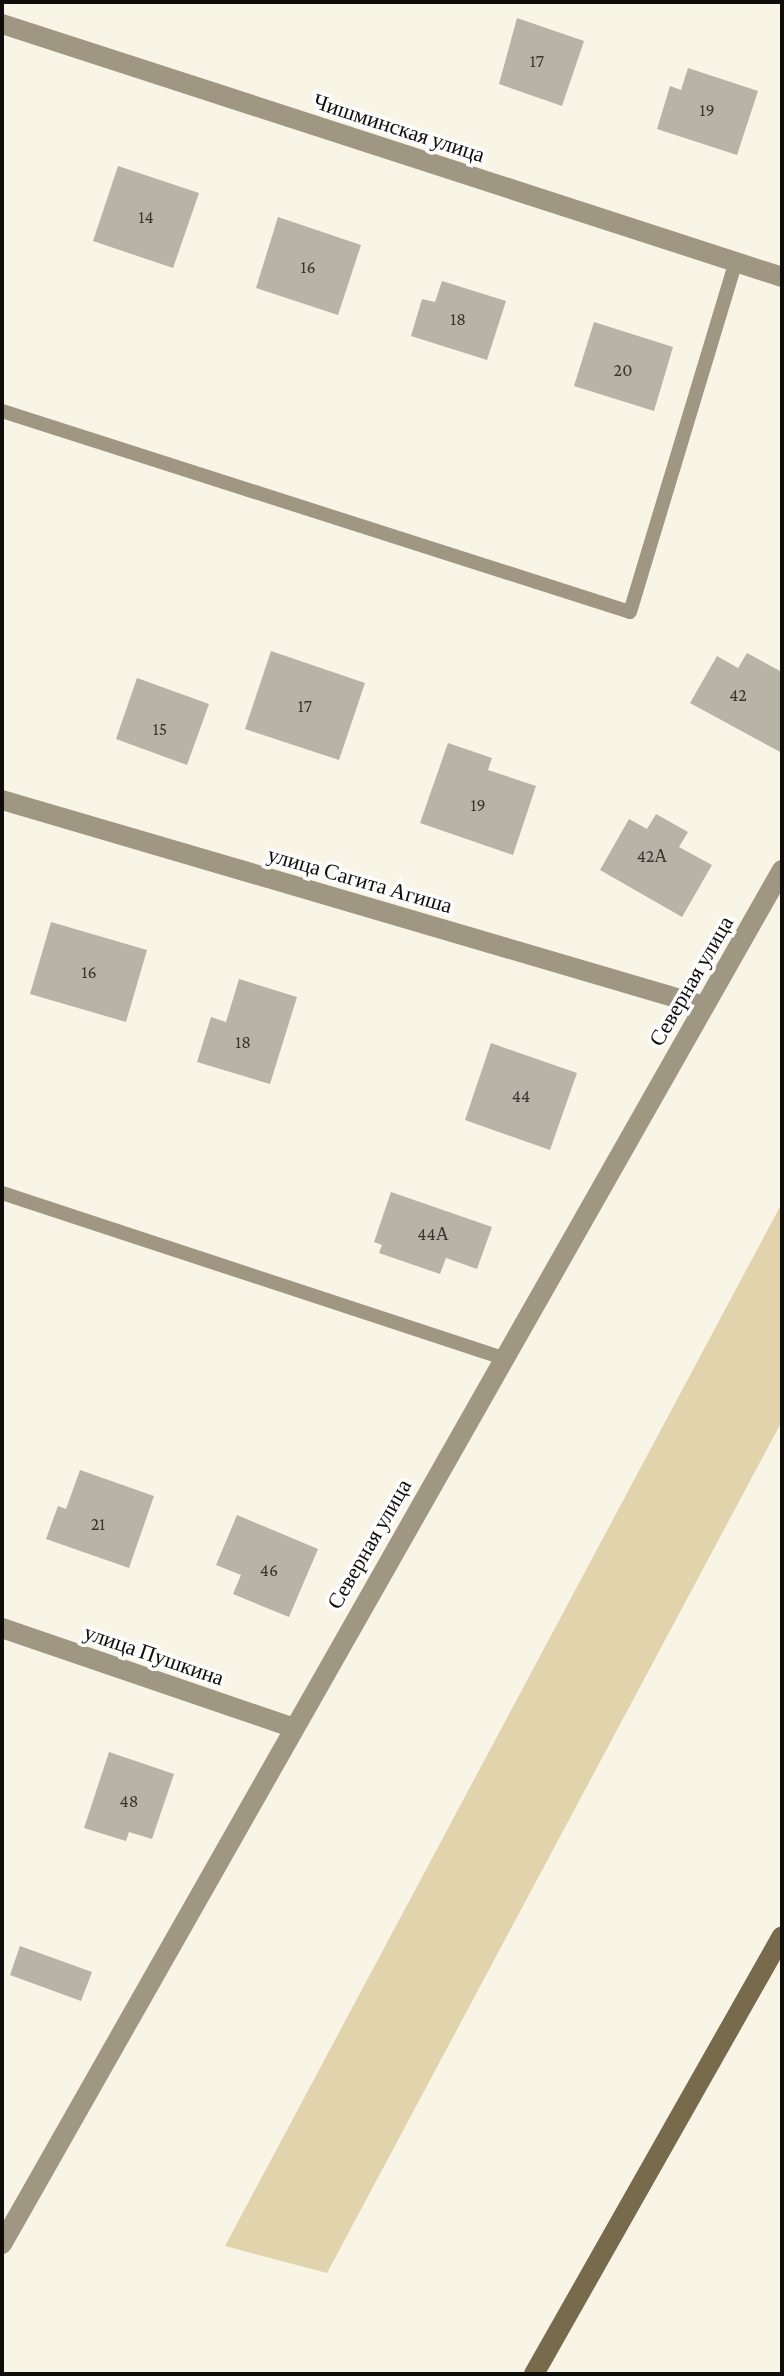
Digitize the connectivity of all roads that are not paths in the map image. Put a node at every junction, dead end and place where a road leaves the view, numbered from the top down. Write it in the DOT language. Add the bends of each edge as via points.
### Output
graph roads {
  1 [pos="2,24"];
  2 [pos="736,262"];
  3 [pos="782,277"];
  4 [pos="2,411"];
  5 [pos="2,800"];
  6 [pos="782,870"];
  7 [pos="704,1006"];
  8 [pos="2,1193"];
  9 [pos="503,1358"];
  10 [pos="2,1628"];
  11 [pos="291,1727"];
  12 [pos="782,1936"];
  13 [pos="2,2244"];
  14 [pos="534,2374"];
  1 -- 2 [label="street, Чишминская улица"];
  2 -- 3 [label="street, Чишминская улица"];
  2 -- 4 [label="lane" via="630,612"];
  5 -- 7 [label="street, улица Сагита Агиша"];
  6 -- 7 [label="street, Северная улица"];
  7 -- 9 [label="street, Северная улица"];
  8 -- 9 [label="lane"];
  9 -- 11 [label="street, Северная улица"];
  10 -- 11 [label="street, улица Пушкина"];
  11 -- 13 [label="street, Северная улица"];
  12 -- 14 [label="main road"];
}
